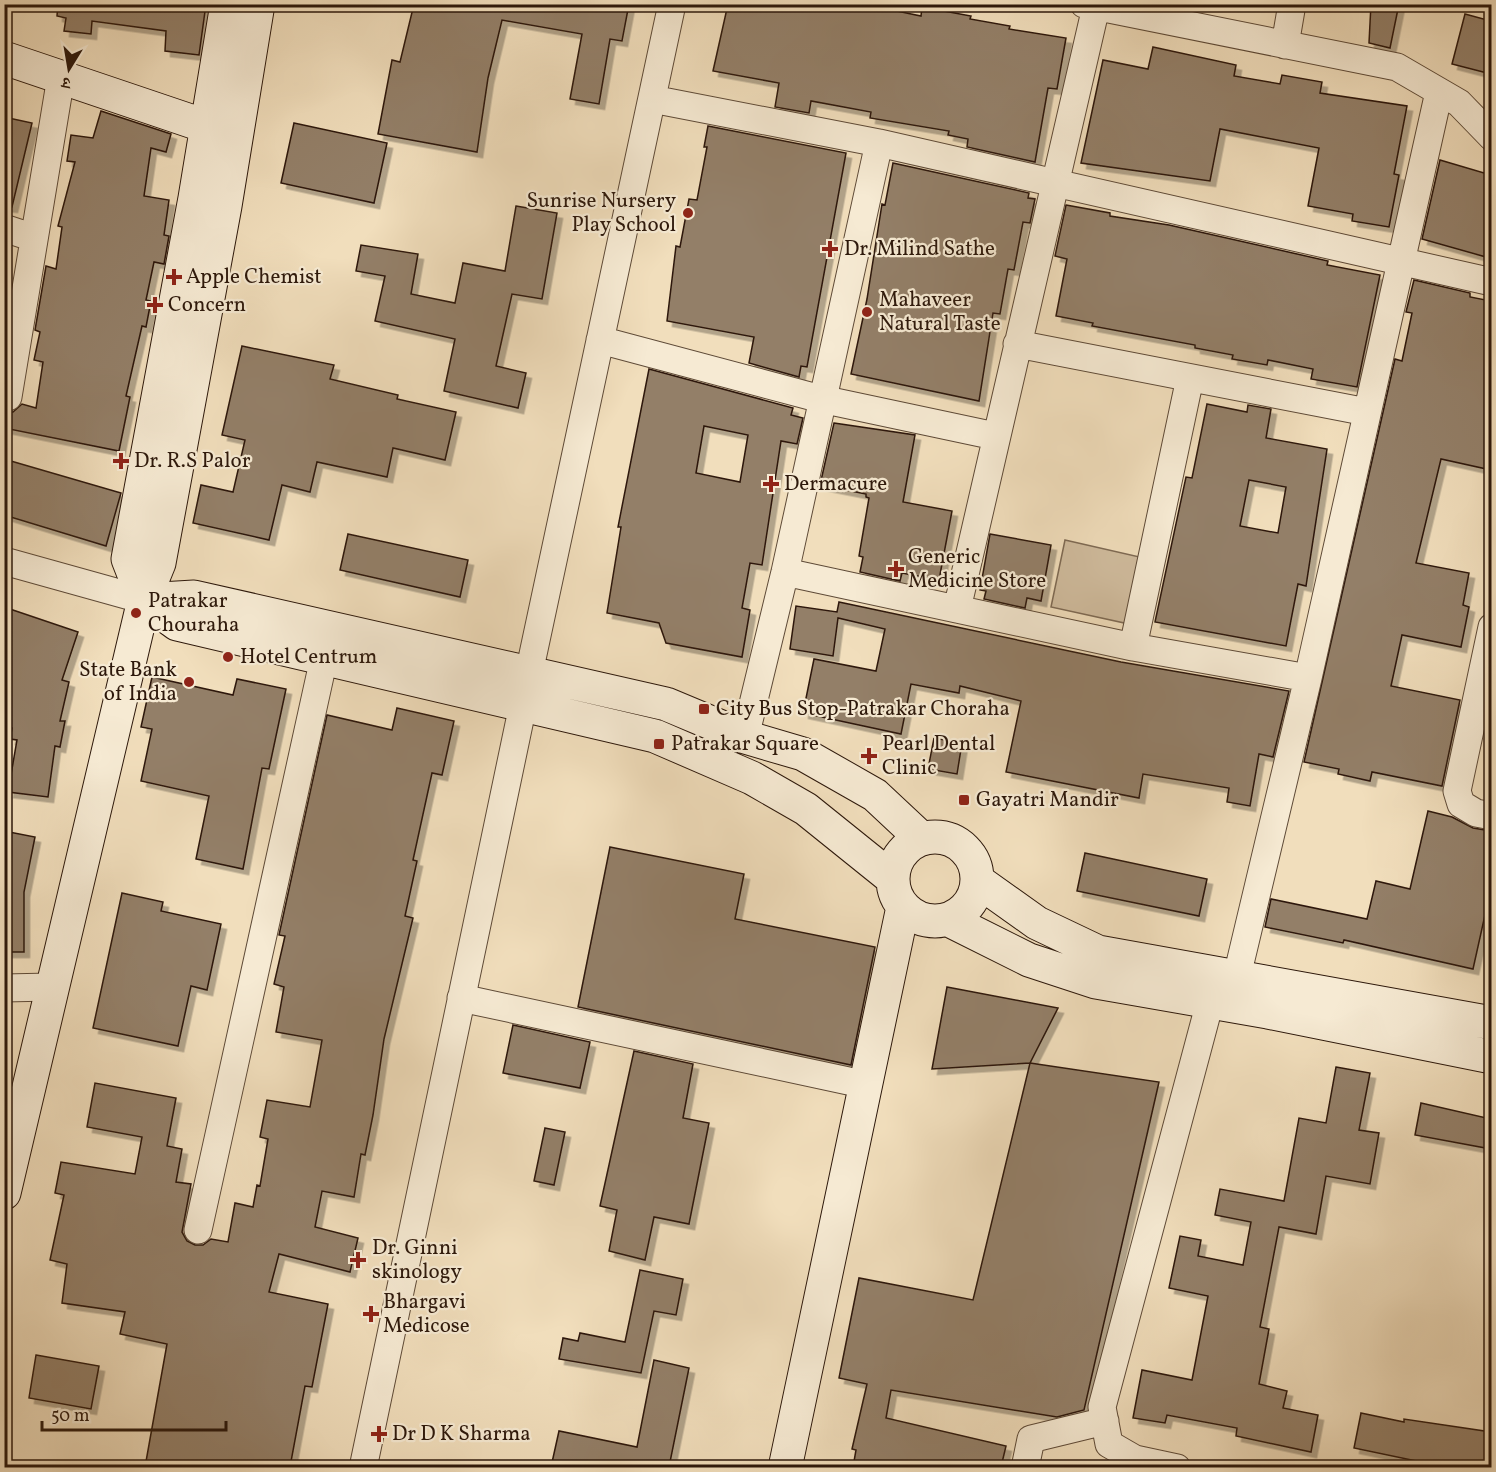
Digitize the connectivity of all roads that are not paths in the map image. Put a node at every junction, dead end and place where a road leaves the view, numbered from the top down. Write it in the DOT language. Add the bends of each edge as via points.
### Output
graph roads {
  1 [pos="227,4"];
  2 [pos="258,4"];
  3 [pos="672,4"];
  4 [pos="1292,4"];
  5 [pos="1090,6"];
  6 [pos="1285,45"];
  7 [pos="4,58"];
  8 [pos="61,77"];
  9 [pos="1439,92"];
  10 [pos="652,99"];
  11 [pos="222,131"];
  12 [pos="1491,137"];
  13 [pos="879,142"];
  14 [pos="1055,182"];
  15 [pos="4,228"];
  16 [pos="34,238"];
  17 [pos="1401,260"];
  18 [pos="1491,282"];
  19 [pos="600,340"];
  20 [pos="1017,344"];
  21 [pos="1190,378"];
  22 [pos="4,396"];
  23 [pos="821,399"];
  24 [pos="1367,412"];
  25 [pos="995,436"];
  26 [pos="4,561"];
  27 [pos="785,572"];
  28 [pos="144,600"];
  29 [pos="957,609"];
  30 [pos="1491,627"];
  31 [pos="1133,647"];
  32 [pos="324,658"];
  33 [pos="529,673"];
  34 [pos="1308,678"];
  35 [pos="523,705"];
  36 [pos="745,737"];
  37 [pos="1491,816"];
  38 [pos="922,839"];
  39 [pos="978,880"];
  40 [pos="898,893"];
  41 [pos="949,920"];
  42 [pos="1237,976"];
  43 [pos="51,987"];
  44 [pos="4,988"];
  45 [pos="461,998"];
  46 [pos="1210,1002"];
  47 [pos="1491,1023"];
  48 [pos="1491,1057"];
  49 [pos="867,1085"];
  50 [pos="4,1193"];
  51 [pos="198,1230"];
  52 [pos="1105,1421"];
  53 [pos="363,1467"];
  54 [pos="785,1467"];
  55 [pos="1025,1467"];
  56 [pos="1177,1467"];
  1 -- 11 [label="main road"];
  2 -- 11 [label="main road"];
  3 -- 10 [label="street"];
  4 -- 6 [label="street"];
  5 -- 6 [label="street"];
  5 -- 14 [label="street"];
  6 -- 9 [label="street" via="1397,67"];
  7 -- 8 [label="main road"];
  8 -- 11 [label="main road"];
  8 -- 16 [label="street"];
  9 -- 12 [label="street" via="1459,104"];
  9 -- 17 [label="street"];
  10 -- 13 [label="street"];
  10 -- 19 [label="street"];
  11 -- 28 [label="main road" via="159,563"];
  13 -- 14 [label="street"];
  13 -- 23 [label="street"];
  14 -- 17 [label="street"];
  14 -- 20 [label="street"];
  15 -- 16 [label="street"];
  16 -- 22 [label="street" via="8,397"];
  17 -- 18 [label="street"];
  17 -- 24 [label="street"];
  19 -- 23 [label="street"];
  19 -- 33 [label="street"];
  20 -- 21 [label="street"];
  20 -- 25 [label="street"];
  21 -- 24 [label="street"];
  21 -- 31 [label="street"];
  23 -- 25 [label="street"];
  23 -- 27 [label="street"];
  24 -- 34 [label="street"];
  25 -- 29 [label="street"];
  26 -- 28 [label="street"];
  27 -- 29 [label="street"];
  27 -- 36 [label="street"];
  28 -- 32 [label="main road" via="177,624"];
  28 -- 33 [label="main road" via="194,597"];
  28 -- 43 [label="main road"];
  29 -- 31 [label="street"];
  30 -- 37 [label="street" via="1457,791 1461,804"];
  31 -- 34 [label="street"];
  32 -- 35 [label="main road"];
  32 -- 51 [label="street"];
  33 -- 36 [label="main road" via="666,704"];
  34 -- 42 [label="street"];
  35 -- 40 [label="main road" via="655,736 752,778 806,809"];
  35 -- 45 [label="street"];
  36 -- 38 [label="main road" via="803,754 875,795"];
  38 -- 39 [label="main road" via="955,841 968,852"];
  38 -- 40 [label="main road" via="907,847 897,860"];
  39 -- 41 [label="main road" via="973,898 963,912"];
  39 -- 42 [label="main road" via="1037,923 1098,952"];
  40 -- 41 [label="main road" via="924,920"];
  40 -- 49 [label="main road"];
  41 -- 46 [label="main road" via="1029,960 1096,982"];
  42 -- 47 [label="main road"];
  43 -- 44 [label="street"];
  43 -- 50 [label="main road"];
  45 -- 49 [label="street"];
  45 -- 53 [label="street"];
  46 -- 48 [label="main road"];
  46 -- 52 [label="street" via="1102,1407"];
  49 -- 54 [label="main road"];
  52 -- 55 [label="street" via="1031,1439"];
  52 -- 56 [label="street" via="1109,1444 1135,1459"];
}
